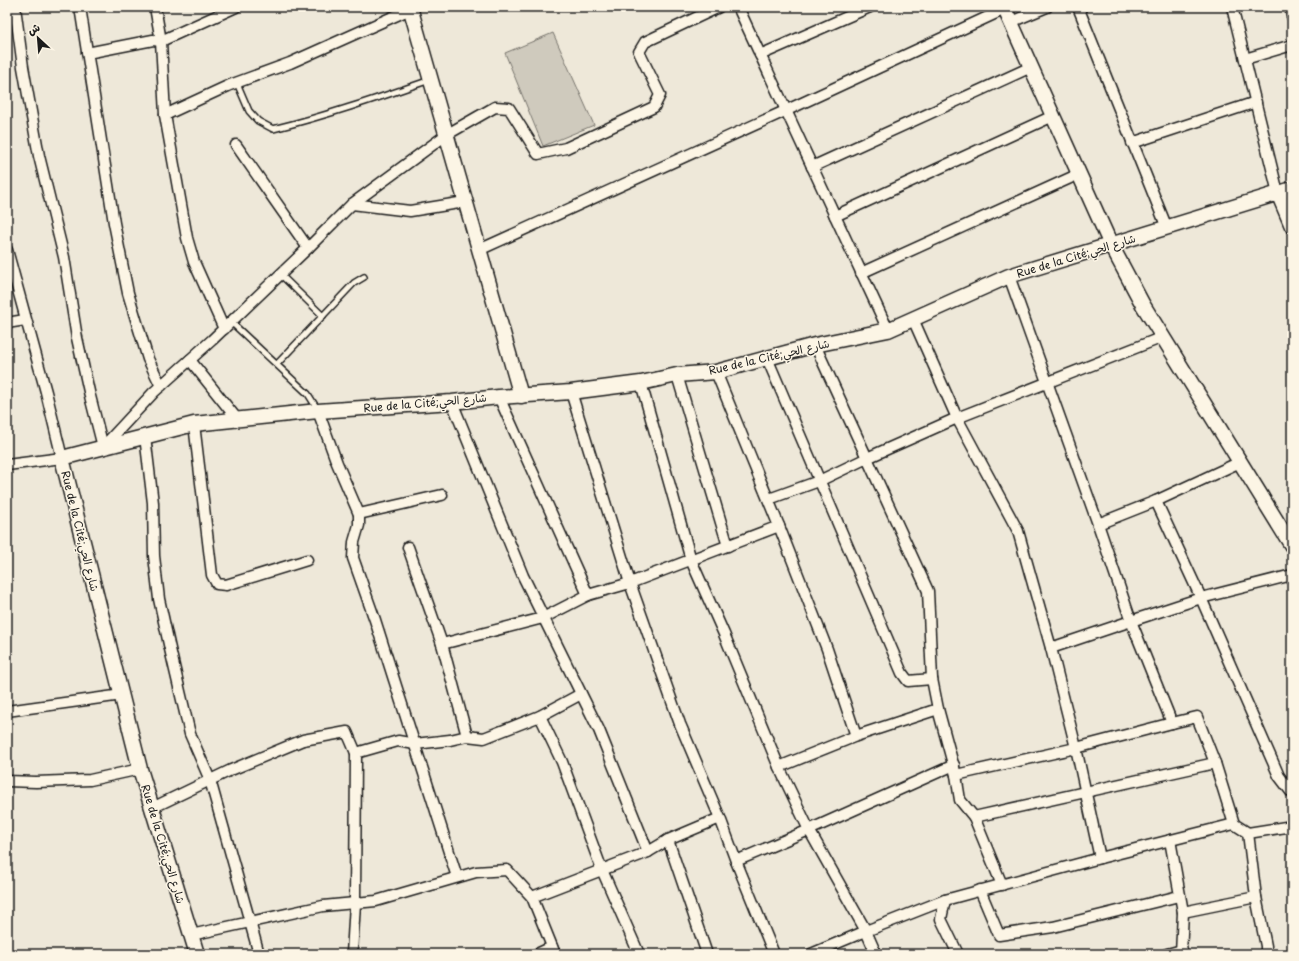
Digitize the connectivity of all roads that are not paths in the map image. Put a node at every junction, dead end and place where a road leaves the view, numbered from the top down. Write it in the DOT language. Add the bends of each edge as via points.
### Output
graph roads {
  1 [pos="15,7"];
  2 [pos="80,7"];
  3 [pos="155,7"];
  4 [pos="236,7"];
  5 [pos="719,7"];
  6 [pos="738,7"];
  7 [pos="870,7"];
  8 [pos="1047,7"];
  9 [pos="1078,7"];
  10 [pos="1232,7"];
  11 [pos="1290,7"];
  12 [pos="412,8"];
  13 [pos="1004,8"];
  14 [pos="1292,16"];
  15 [pos="1011,22"];
  16 [pos="161,41"];
  17 [pos="1292,45"];
  18 [pos="87,52"];
  19 [pos="760,55"];
  20 [pos="1245,59"];
  21 [pos="1031,67"];
  22 [pos="431,80"];
  23 [pos="237,83"];
  24 [pos="1256,102"];
  25 [pos="786,111"];
  26 [pos="165,115"];
  27 [pos="1053,116"];
  28 [pos="446,135"];
  29 [pos="1132,143"];
  30 [pos="236,145"];
  31 [pos="812,167"];
  32 [pos="1079,174"];
  33 [pos="1292,189"];
  34 [pos="1278,194"];
  35 [pos="465,202"];
  36 [pos="352,204"];
  37 [pos="835,216"];
  38 [pos="1292,226"];
  39 [pos="1167,228"];
  40 [pos="1111,245"];
  41 [pos="308,248"];
  42 [pos="7,250"];
  43 [pos="479,250"];
  44 [pos="861,273"];
  45 [pos="281,275"];
  46 [pos="1009,276"];
  47 [pos="364,277"];
  48 [pos="323,316"];
  49 [pos="914,319"];
  50 [pos="26,320"];
  51 [pos="7,323"];
  52 [pos="228,325"];
  53 [pos="888,330"];
  54 [pos="1162,338"];
  55 [pos="815,346"];
  56 [pos="766,358"];
  57 [pos="190,360"];
  58 [pos="277,364"];
  59 [pos="716,372"];
  60 [pos="677,375"];
  61 [pos="641,383"];
  62 [pos="1047,383"];
  63 [pos="161,386"];
  64 [pos="570,392"];
  65 [pos="521,396"];
  66 [pos="499,397"];
  67 [pos="452,402"];
  68 [pos="318,411"];
  69 [pos="957,418"];
  70 [pos="237,419"];
  71 [pos="194,424"];
  72 [pos="145,436"];
  73 [pos="103,447"];
  74 [pos="62,458"];
  75 [pos="867,458"];
  76 [pos="1240,462"];
  77 [pos="7,465"];
  78 [pos="819,481"];
  79 [pos="442,495"];
  80 [pos="769,499"];
  81 [pos="1156,500"];
  82 [pos="359,514"];
  83 [pos="1098,524"];
  84 [pos="779,526"];
  85 [pos="728,546"];
  86 [pos="1292,546"];
  87 [pos="408,547"];
  88 [pos="307,560"];
  89 [pos="691,560"];
  90 [pos="1292,574"];
  91 [pos="630,583"];
  92 [pos="588,595"];
  93 [pos="1201,598"];
  94 [pos="543,618"];
  95 [pos="1132,621"];
  96 [pos="442,644"];
  97 [pos="1050,648"];
  98 [pos="932,679"];
  99 [pos="581,694"];
  100 [pos="122,695"];
  101 [pos="938,709"];
  102 [pos="7,711"];
  103 [pos="540,716"];
  104 [pos="1172,723"];
  105 [pos="467,736"];
  106 [pos="856,736"];
  107 [pos="415,744"];
  108 [pos="1076,748"];
  109 [pos="356,753"];
  110 [pos="1215,763"];
  111 [pos="954,765"];
  112 [pos="779,767"];
  113 [pos="140,769"];
  114 [pos="956,775"];
  115 [pos="210,780"];
  116 [pos="7,781"];
  117 [pos="1086,791"];
  118 [pos="1292,793"];
  119 [pos="152,808"];
  120 [pos="974,817"];
  121 [pos="720,818"];
  122 [pos="1234,824"];
  123 [pos="1292,826"];
  124 [pos="809,830"];
  125 [pos="1248,833"];
  126 [pos="668,840"];
  127 [pos="1170,840"];
  128 [pos="648,852"];
  129 [pos="1100,858"];
  130 [pos="736,862"];
  131 [pos="602,870"];
  132 [pos="457,878"];
  133 [pos="1002,885"];
  134 [pos="980,890"];
  135 [pos="1180,896"];
  136 [pos="532,897"];
  137 [pos="1256,897"];
  138 [pos="945,900"];
  139 [pos="355,903"];
  140 [pos="1184,912"];
  141 [pos="250,922"];
  142 [pos="866,931"];
  143 [pos="191,934"];
  144 [pos="553,951"];
  145 [pos="1182,952"];
  146 [pos="197,954"];
  147 [pos="260,954"];
  148 [pos="352,954"];
  149 [pos="537,954"];
  150 [pos="638,954"];
  151 [pos="707,954"];
  152 [pos="774,954"];
  153 [pos="812,954"];
  154 [pos="876,954"];
  155 [pos="958,954"];
  156 [pos="1167,954"];
  157 [pos="1266,954"];
  1 -- 73 [label="street" via="39,156 64,256 77,338"];
  2 -- 18 [label="street"];
  3 -- 16 [label="street"];
  4 -- 16 [label="street"];
  5 -- 28 [label="street" via="645,42 639,52 660,95 654,107 566,148 538,154 509,108 495,107"];
  6 -- 19 [label="street"];
  7 -- 19 [label="street"];
  8 -- 15 [label="street"];
  9 -- 29 [label="street"];
  10 -- 20 [label="street"];
  11 -- 14 [label="street"];
  12 -- 22 [label="street"];
  12 -- 23 [label="street" via="290,63"];
  13 -- 15 [label="street"];
  13 -- 25 [label="street"];
  15 -- 21 [label="street"];
  16 -- 18 [label="street" via="153,40"];
  16 -- 26 [label="street"];
  17 -- 20 [label="street"];
  18 -- 63 [label="street" via="114,223 128,293 148,359"];
  19 -- 25 [label="street"];
  20 -- 24 [label="street"];
  21 -- 27 [label="street"];
  21 -- 31 [label="street"];
  22 -- 23 [label="lane" via="348,108 273,129 258,121 249,111"];
  22 -- 28 [label="street"];
  23 -- 26 [label="street"];
  24 -- 29 [label="street"];
  24 -- 34 [label="street"];
  25 -- 31 [label="street"];
  25 -- 43 [label="street"];
  26 -- 52 [label="street" via="187,238 194,262"];
  27 -- 32 [label="street"];
  27 -- 37 [label="street"];
  28 -- 35 [label="street"];
  28 -- 36 [label="street"];
  29 -- 39 [label="street"];
  30 -- 41 [label="street"];
  31 -- 37 [label="street"];
  32 -- 40 [label="street"];
  32 -- 44 [label="street"];
  33 -- 34 [label="street, Rue de la Cité;شارع الحي"];
  34 -- 38 [label="street"];
  34 -- 39 [label="street, Rue de la Cité;شارع الحي"];
  35 -- 36 [label="street" via="410,211"];
  35 -- 43 [label="street"];
  36 -- 41 [label="street"];
  37 -- 44 [label="street"];
  39 -- 40 [label="street, Rue de la Cité;شارع الحي"];
  40 -- 46 [label="street, Rue de la Cité;شارع الحي"];
  40 -- 54 [label="street"];
  41 -- 45 [label="street"];
  42 -- 50 [label="street"];
  43 -- 65 [label="street"];
  44 -- 53 [label="street"];
  45 -- 48 [label="lane"];
  45 -- 52 [label="street"];
  46 -- 49 [label="street, Rue de la Cité;شارع الحي"];
  46 -- 62 [label="street"];
  47 -- 48 [label="lane" via="354,283"];
  48 -- 58 [label="lane"];
  49 -- 53 [label="street, Rue de la Cité;شارع الحي"];
  49 -- 69 [label="street"];
  50 -- 51 [label="street"];
  50 -- 74 [label="street"];
  52 -- 57 [label="street"];
  52 -- 58 [label="lane"];
  53 -- 55 [label="street, Rue de la Cité;شارع الحي"];
  54 -- 62 [label="street"];
  54 -- 76 [label="street"];
  55 -- 56 [label="street, Rue de la Cité;شارع الحي"];
  55 -- 75 [label="street"];
  56 -- 59 [label="street, Rue de la Cité;شارع الحي"];
  56 -- 78 [label="street"];
  57 -- 63 [label="street"];
  57 -- 70 [label="street"];
  58 -- 68 [label="lane" via="308,394"];
  59 -- 60 [label="street, Rue de la Cité;شارع الحي"];
  59 -- 80 [label="street"];
  60 -- 61 [label="street, Rue de la Cité;شارع الحي"];
  60 -- 85 [label="street"];
  61 -- 64 [label="street, Rue de la Cité;شارع الحي"];
  61 -- 89 [label="street"];
  62 -- 69 [label="street"];
  62 -- 83 [label="street"];
  63 -- 73 [label="street"];
  64 -- 65 [label="street, Rue de la Cité;شارع الحي"];
  64 -- 91 [label="street"];
  65 -- 66 [label="street, Rue de la Cité;شارع الحي"];
  66 -- 67 [label="street, Rue de la Cité;شارع الحي"];
  66 -- 92 [label="street"];
  67 -- 68 [label="street, Rue de la Cité;شارع الحي"];
  67 -- 94 [label="street" via="522,576"];
  68 -- 70 [label="street, Rue de la Cité;شارع الحي"];
  68 -- 82 [label="street" via="336,463"];
  69 -- 75 [label="street"];
  69 -- 97 [label="street" via="1018,531"];
  70 -- 71 [label="street, Rue de la Cité;شارع الحي"];
  71 -- 72 [label="street, Rue de la Cité;شارع الحي"];
  71 -- 88 [label="street" via="212,575 217,584 226,585"];
  72 -- 73 [label="street, Rue de la Cité;شارع الحي"];
  72 -- 115 [label="street" via="153,503 154,556 159,599 190,734"];
  73 -- 74 [label="street, Rue de la Cité;شارع الحي"];
  74 -- 77 [label="street"];
  74 -- 100 [label="street, Rue de la Cité;شارع الحي"];
  75 -- 78 [label="street"];
  75 -- 98 [label="street" via="928,591"];
  76 -- 81 [label="street"];
  76 -- 86 [label="street"];
  78 -- 80 [label="street"];
  78 -- 98 [label="street" via="902,673 908,681"];
  79 -- 82 [label="street"];
  80 -- 84 [label="street"];
  81 -- 83 [label="street"];
  81 -- 93 [label="street"];
  82 -- 107 [label="street" via="360,525 354,542 353,558 376,620"];
  83 -- 95 [label="street"];
  84 -- 85 [label="street"];
  84 -- 106 [label="street" via="827,649"];
  85 -- 89 [label="street"];
  87 -- 96 [label="street"];
  89 -- 91 [label="street"];
  89 -- 112 [label="street"];
  90 -- 93 [label="street"];
  91 -- 92 [label="street"];
  91 -- 121 [label="street" via="680,724"];
  92 -- 94 [label="street"];
  93 -- 95 [label="street"];
  93 -- 118 [label="street" via="1279,776"];
  94 -- 96 [label="street"];
  94 -- 99 [label="street"];
  95 -- 97 [label="street"];
  95 -- 104 [label="street"];
  96 -- 105 [label="street"];
  97 -- 108 [label="street"];
  98 -- 101 [label="street"];
  99 -- 103 [label="street"];
  99 -- 128 [label="street" via="599,730"];
  100 -- 102 [label="street"];
  100 -- 113 [label="street, Rue de la Cité;شارع الحي"];
  101 -- 106 [label="street"];
  101 -- 111 [label="street"];
  103 -- 105 [label="street" via="484,738"];
  103 -- 131 [label="street" via="562,762"];
  104 -- 108 [label="street"];
  104 -- 110 [label="street" via="1197,717"];
  105 -- 107 [label="street"];
  106 -- 112 [label="street"];
  107 -- 109 [label="street" via="398,741"];
  107 -- 132 [label="street"];
  108 -- 114 [label="street"];
  108 -- 117 [label="street"];
  109 -- 115 [label="street" via="347,732 303,740"];
  109 -- 139 [label="street"];
  110 -- 117 [label="street"];
  110 -- 122 [label="street"];
  111 -- 114 [label="street"];
  111 -- 124 [label="street"];
  112 -- 124 [label="street"];
  113 -- 116 [label="street" via="90,780"];
  113 -- 119 [label="street, Rue de la Cité;شارع الحي"];
  114 -- 120 [label="street" via="960,800"];
  115 -- 119 [label="street"];
  115 -- 141 [label="street"];
  117 -- 120 [label="street"];
  117 -- 129 [label="street"];
  119 -- 143 [label="street, Rue de la Cité;شارع الحي"];
  120 -- 133 [label="street"];
  121 -- 126 [label="street"];
  121 -- 130 [label="street"];
  122 -- 125 [label="street"];
  122 -- 127 [label="street"];
  123 -- 125 [label="street"];
  124 -- 130 [label="street"];
  124 -- 142 [label="street"];
  125 -- 137 [label="street"];
  126 -- 128 [label="street"];
  126 -- 151 [label="street"];
  127 -- 129 [label="street"];
  127 -- 135 [label="street"];
  128 -- 131 [label="street"];
  129 -- 133 [label="street"];
  130 -- 152 [label="street"];
  131 -- 136 [label="street"];
  131 -- 150 [label="street"];
  132 -- 136 [label="street" via="476,872 507,870"];
  132 -- 139 [label="street" via="376,901"];
  133 -- 134 [label="street"];
  134 -- 135 [label="street" via="999,935 1053,927"];
  134 -- 138 [label="street"];
  135 -- 140 [label="street"];
  136 -- 144 [label="street"];
  137 -- 140 [label="street"];
  137 -- 157 [label="street"];
  138 -- 142 [label="street"];
  138 -- 155 [label="street" via="941,919"];
  139 -- 141 [label="street" via="323,906"];
  139 -- 148 [label="street"];
  140 -- 145 [label="street"];
  141 -- 143 [label="street"];
  141 -- 147 [label="street"];
  142 -- 153 [label="street"];
  142 -- 154 [label="street"];
  143 -- 146 [label="street, Rue de la Cité;شارع الحي"];
  144 -- 149 [label="street"];
  145 -- 156 [label="street"];
}
